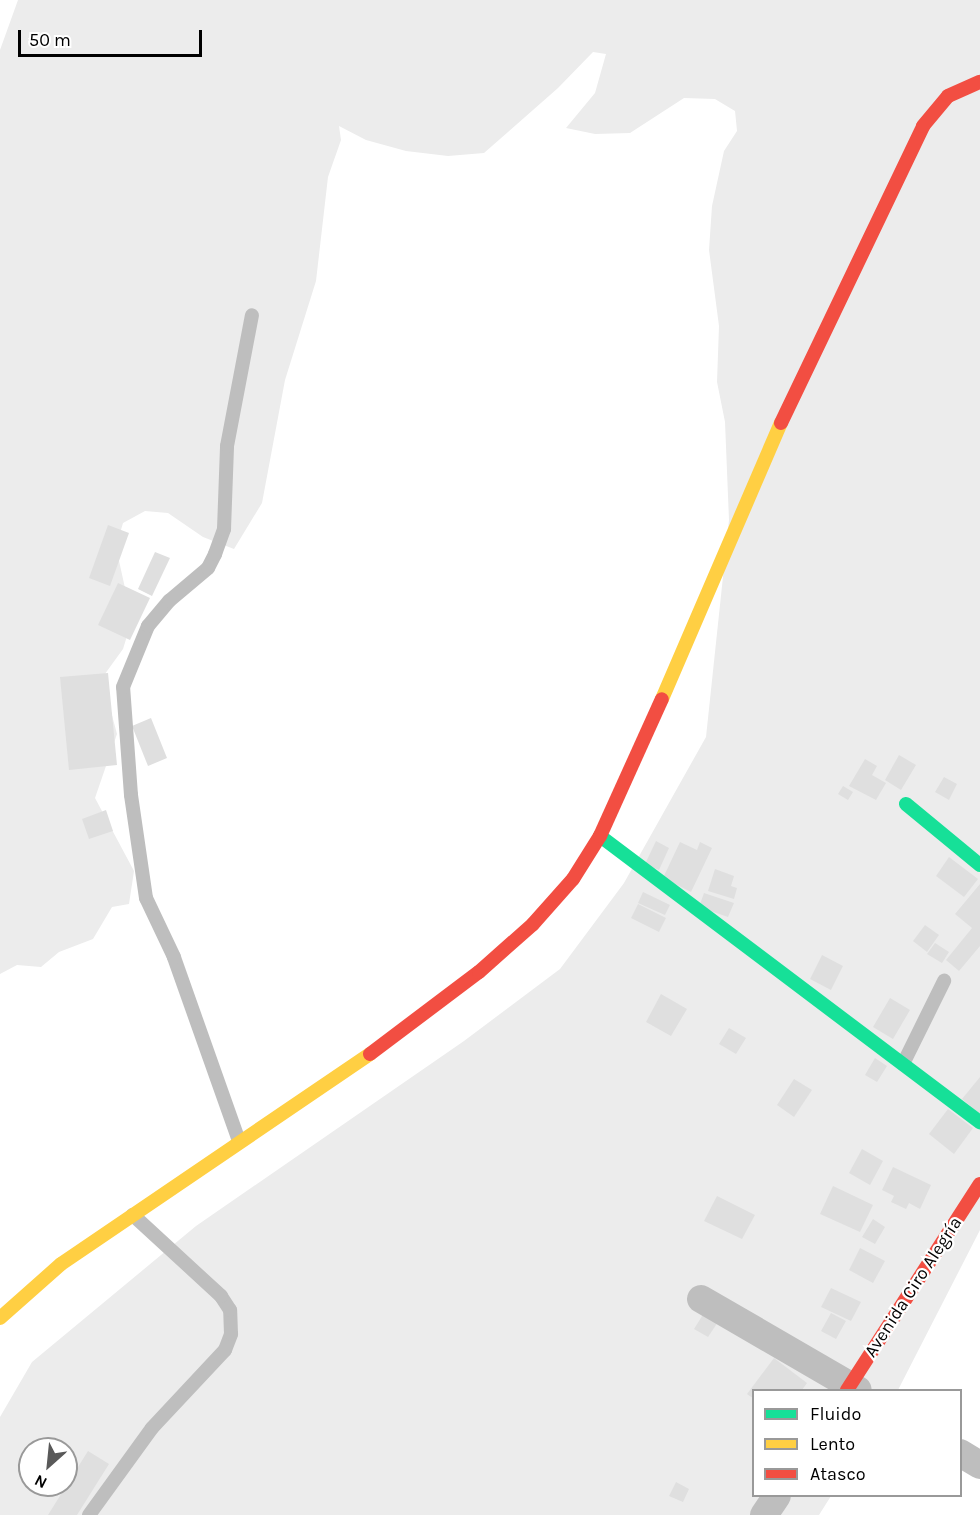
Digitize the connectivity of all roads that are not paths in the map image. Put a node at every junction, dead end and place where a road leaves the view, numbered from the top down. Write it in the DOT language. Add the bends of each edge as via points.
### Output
graph roads {
  1 [pos="980,82"];
  2 [pos="252,315"];
  3 [pos="906,804"];
  4 [pos="600,836"];
  5 [pos="980,866"];
  6 [pos="944,981"];
  7 [pos="903,1064"];
  8 [pos="980,1122"];
  9 [pos="239,1141"];
  10 [pos="980,1184"];
  11 [pos="133,1215"];
  12 [pos="701,1299"];
  13 [pos="0,1318"];
  14 [pos="852,1389"];
  15 [pos="962,1454"];
  16 [pos="980,1465"];
  17 [pos="776,1497"];
  18 [pos="89,1515"];
  19 [pos="764,1515"];
  1 -- 4 [label="street" via="948,96 923,126 779,428"];
  2 -- 9 [label="lane" via="226,446 224,529 208,568 168,601 148,626 123,687 131,795 146,898 174,957"];
  3 -- 5 [label="street"];
  4 -- 7 [label="street"];
  4 -- 9 [label="street" via="573,879 533,924 479,972 329,1084"];
  6 -- 7 [label="lane"];
  7 -- 8 [label="street"];
  9 -- 11 [label="street"];
  10 -- 14 [label="street, Avenida Ciro Alegría"];
  11 -- 13 [label="street" via="60,1264"];
  11 -- 18 [label="lane" via="221,1296 230,1310 231,1334 225,1350 152,1428"];
  12 -- 14 [label="street"];
  15 -- 16 [label="street"];
  17 -- 19 [label="street"];
}
